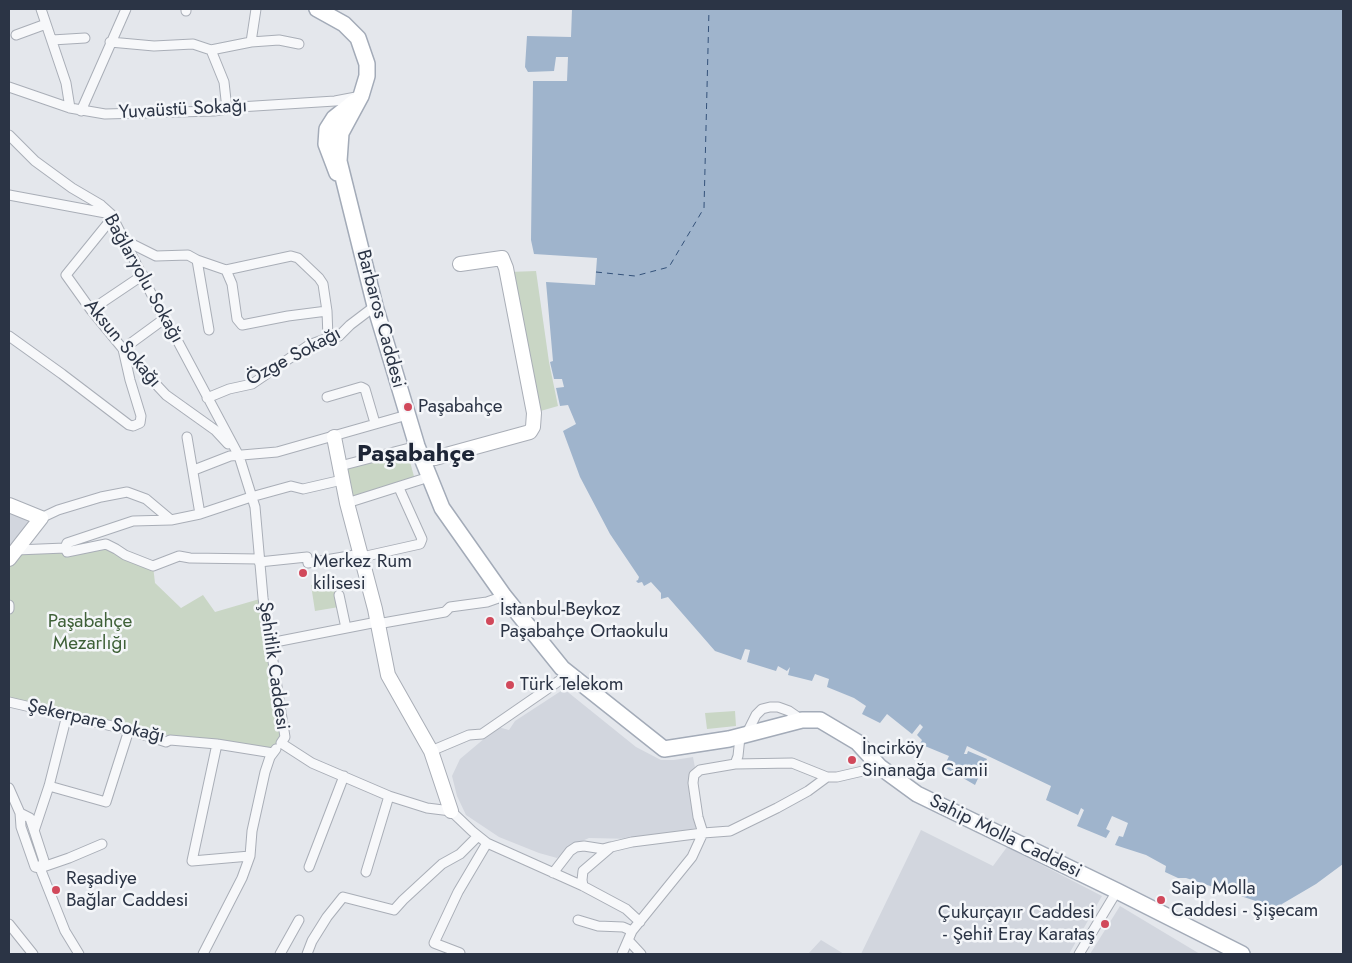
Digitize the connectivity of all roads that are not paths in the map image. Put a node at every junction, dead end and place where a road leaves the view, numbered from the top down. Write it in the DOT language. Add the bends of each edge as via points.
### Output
graph roads {
  1 [pos="40,9"];
  2 [pos="126,9"];
  3 [pos="256,9"];
  4 [pos="317,9"];
  5 [pos="46,24"];
  6 [pos="16,35"];
  7 [pos="85,38"];
  8 [pos="52,40"];
  9 [pos="110,42"];
  10 [pos="251,42"];
  11 [pos="299,44"];
  12 [pos="211,50"];
  13 [pos="9,87"];
  14 [pos="361,96"];
  15 [pos="70,108"];
  16 [pos="227,109"];
  17 [pos="81,111"];
  18 [pos="9,135"];
  19 [pos="9,195"];
  20 [pos="112,216"];
  21 [pos="125,241"];
  22 [pos="197,260"];
  23 [pos="460,264"];
  24 [pos="226,270"];
  25 [pos="143,276"];
  26 [pos="374,306"];
  27 [pos="91,310"];
  28 [pos="327,311"];
  29 [pos="164,319"];
  30 [pos="209,330"];
  31 [pos="9,336"];
  32 [pos="328,338"];
  33 [pos="123,349"];
  34 [pos="327,397"];
  35 [pos="208,398"];
  36 [pos="407,415"];
  37 [pos="375,423"];
  38 [pos="187,437"];
  39 [pos="334,437"];
  40 [pos="419,452"];
  41 [pos="239,456"];
  42 [pos="194,470"];
  43 [pos="341,473"];
  44 [pos="429,477"];
  45 [pos="399,488"];
  46 [pos="251,497"];
  47 [pos="9,504"];
  48 [pos="347,504"];
  49 [pos="200,514"];
  50 [pos="41,518"];
  51 [pos="170,520"];
  52 [pos="65,548"];
  53 [pos="12,555"];
  54 [pos="361,556"];
  55 [pos="259,560"];
  56 [pos="339,595"];
  57 [pos="504,596"];
  58 [pos="377,622"];
  59 [pos="346,628"];
  60 [pos="270,643"];
  61 [pos="569,674"];
  62 [pos="9,702"];
  63 [pos="67,715"];
  64 [pos="802,720"];
  65 [pos="129,730"];
  66 [pos="743,736"];
  67 [pos="281,743"];
  68 [pos="217,744"];
  69 [pos="431,751"];
  70 [pos="272,752"];
  71 [pos="735,764"];
  72 [pos="880,767"];
  73 [pos="344,776"];
  74 [pos="828,777"];
  75 [pos="49,786"];
  76 [pos="9,788"];
  77 [pos="389,796"];
  78 [pos="451,811"];
  79 [pos="20,813"];
  80 [pos="34,831"];
  81 [pos="703,833"];
  82 [pos="478,836"];
  83 [pos="487,843"];
  84 [pos="102,844"];
  85 [pos="611,847"];
  86 [pos="250,856"];
  87 [pos="309,867"];
  88 [pos="40,868"];
  89 [pos="366,872"];
  90 [pos="553,872"];
  91 [pos="583,886"];
  92 [pos="1117,891"];
  93 [pos="299,920"];
  94 [pos="578,920"];
  95 [pos="640,922"];
  96 [pos="9,924"];
  97 [pos="632,930"];
  98 [pos="628,940"];
  99 [pos="460,953"];
  100 [pos="33,954"];
  101 [pos="79,954"];
  102 [pos="203,954"];
  103 [pos="280,954"];
  104 [pos="307,954"];
  105 [pos="622,954"];
  106 [pos="641,954"];
  107 [pos="1079,954"];
  108 [pos="1242,954"];
  1 -- 5 [label="street"];
  2 -- 9 [label="street"];
  3 -- 10 [label="street"];
  4 -- 14 [label="main road" via="344,24 358,38 367,64"];
  5 -- 6 [label="street"];
  5 -- 8 [label="street"];
  7 -- 8 [label="street"];
  8 -- 15 [label="street" via="66,83"];
  9 -- 12 [label="street" via="154,46 193,44"];
  9 -- 17 [label="street"];
  10 -- 11 [label="street" via="279,40"];
  10 -- 12 [label="street"];
  12 -- 16 [label="street" via="224,82"];
  13 -- 15 [label="street, Yuvaüstü Sokağı"];
  14 -- 16 [label="street, Yuvaüstü Sokağı"];
  14 -- 26 [label="main road, Barbaros Caddesi" via="334,118 327,129 326,144 346,187"];
  15 -- 17 [label="street, Yuvaüstü Sokağı"];
  16 -- 17 [label="street, Yuvaüstü Sokağı" via="105,114"];
  18 -- 20 [label="street, Bağlaryolu Sokağı" via="35,162 101,205"];
  19 -- 20 [label="street"];
  20 -- 21 [label="street, Bağlaryolu Sokağı"];
  20 -- 27 [label="street, Aksun Sokağı" via="66,275"];
  21 -- 22 [label="street" via="156,256 182,254"];
  21 -- 25 [label="street, Bağlaryolu Sokağı"];
  22 -- 24 [label="street"];
  22 -- 30 [label="street"];
  23 -- 40 [label="main road" via="502,258 534,413 533,427 530,432 435,458"];
  24 -- 28 [label="street" via="291,256 298,258 320,278"];
  24 -- 28 [label="street" via="232,284 237,319 242,325"];
  25 -- 27 [label="street"];
  25 -- 29 [label="street, Bağlaryolu Sokağı"];
  26 -- 32 [label="street, Özge Sokağı" via="339,336"];
  26 -- 36 [label="main road, Barbaros Caddesi"];
  27 -- 33 [label="street, Aksun Sokağı"];
  28 -- 32 [label="street"];
  29 -- 33 [label="street"];
  29 -- 35 [label="street, Bağlaryolu Sokağı"];
  31 -- 33 [label="street" via="134,426 140,423 141,416"];
  32 -- 35 [label="street, Özge Sokağı" via="309,345 252,384 229,388"];
  33 -- 41 [label="street, Aksun Sokağı" via="166,395 214,430"];
  34 -- 37 [label="street" via="361,387 365,389"];
  35 -- 41 [label="street, Bağlaryolu Sokağı"];
  36 -- 37 [label="street"];
  36 -- 40 [label="main road, Barbaros Caddesi"];
  37 -- 39 [label="street"];
  38 -- 42 [label="street"];
  39 -- 41 [label="street" via="277,452"];
  39 -- 43 [label="main road"];
  40 -- 43 [label="street"];
  40 -- 44 [label="main road, Barbaros Caddesi"];
  41 -- 42 [label="street" via="230,456"];
  41 -- 46 [label="street, Şehitlik Caddesi"];
  42 -- 49 [label="street"];
  43 -- 46 [label="street" via="303,489 291,486"];
  43 -- 48 [label="main road"];
  44 -- 45 [label="street"];
  44 -- 57 [label="main road, Sahip Molla Caddesi" via="442,508"];
  45 -- 48 [label="street"];
  45 -- 54 [label="street" via="422,539 420,544"];
  46 -- 49 [label="street"];
  46 -- 55 [label="street, Şehitlik Caddesi" via="255,507"];
  47 -- 50 [label="main road"];
  48 -- 54 [label="main road"];
  49 -- 51 [label="street"];
  50 -- 51 [label="street" via="101,497 128,492 146,499"];
  50 -- 53 [label="main road"];
  51 -- 52 [label="street" via="134,521 67,543"];
  52 -- 53 [label="street"];
  52 -- 55 [label="street" via="67,552 106,544 153,566 179,556"];
  54 -- 55 [label="street" via="308,563 307,556"];
  54 -- 58 [label="main road"];
  55 -- 60 [label="street, Şehitlik Caddesi"];
  56 -- 59 [label="street"];
  57 -- 58 [label="street" via="487,602 450,606 445,612"];
  57 -- 61 [label="main road, Sahip Molla Caddesi"];
  58 -- 59 [label="street"];
  58 -- 69 [label="main road" via="388,675"];
  59 -- 60 [label="street"];
  60 -- 67 [label="street, Şehitlik Caddesi" via="285,737"];
  61 -- 66 [label="main road, Sahip Molla Caddesi" via="664,750"];
  61 -- 69 [label="street" via="482,734 469,735"];
  62 -- 63 [label="street, Şekerpare Sokağı"];
  63 -- 65 [label="street, Şekerpare Sokağı"];
  63 -- 75 [label="street"];
  64 -- 66 [label="main road, Sahip Molla Caddesi"];
  64 -- 66 [label="street" via="778,707 762,709"];
  64 -- 72 [label="main road, Sahip Molla Caddesi" via="820,720 837,729 858,742"];
  65 -- 68 [label="street, Şekerpare Sokağı" via="166,742"];
  65 -- 75 [label="street" via="106,802"];
  66 -- 71 [label="street"];
  67 -- 70 [label="street"];
  67 -- 73 [label="street, Şehitlik Caddesi" via="312,763"];
  68 -- 70 [label="street, Şekerpare Sokağı"];
  68 -- 86 [label="street" via="192,861"];
  69 -- 78 [label="main road"];
  70 -- 86 [label="street" via="252,831"];
  71 -- 74 [label="street" via="792,763"];
  71 -- 81 [label="street" via="694,774 698,818"];
  72 -- 74 [label="street"];
  72 -- 92 [label="main road, Sahip Molla Caddesi" via="917,794"];
  73 -- 77 [label="street, Şehitlik Caddesi"];
  73 -- 87 [label="street"];
  74 -- 81 [label="street" via="777,808 730,830"];
  75 -- 80 [label="street"];
  76 -- 79 [label="street"];
  77 -- 78 [label="street, Şehitlik Caddesi" via="427,808"];
  77 -- 89 [label="street"];
  78 -- 82 [label="street"];
  79 -- 80 [label="street" via="30,818"];
  79 -- 88 [label="street" via="21,827 35,867"];
  80 -- 88 [label="street" via="44,861"];
  81 -- 85 [label="street"];
  81 -- 95 [label="street" via="692,856"];
  82 -- 83 [label="street"];
  82 -- 104 [label="street" via="460,854 442,864 394,910 343,897 327,917"];
  83 -- 90 [label="street"];
  83 -- 99 [label="street" via="458,892 434,943"];
  84 -- 88 [label="street"];
  85 -- 90 [label="street" via="576,847"];
  85 -- 91 [label="street" via="583,871"];
  86 -- 102 [label="street"];
  88 -- 101 [label="street" via="65,931"];
  90 -- 91 [label="street"];
  91 -- 95 [label="street" via="626,909"];
  92 -- 107 [label="street"];
  92 -- 108 [label="main road, Sahip Molla Caddesi"];
  93 -- 103 [label="street"];
  94 -- 97 [label="street"];
  95 -- 97 [label="street"];
  96 -- 100 [label="street"];
  97 -- 98 [label="street"];
  98 -- 105 [label="street"];
  98 -- 106 [label="street"];
}
